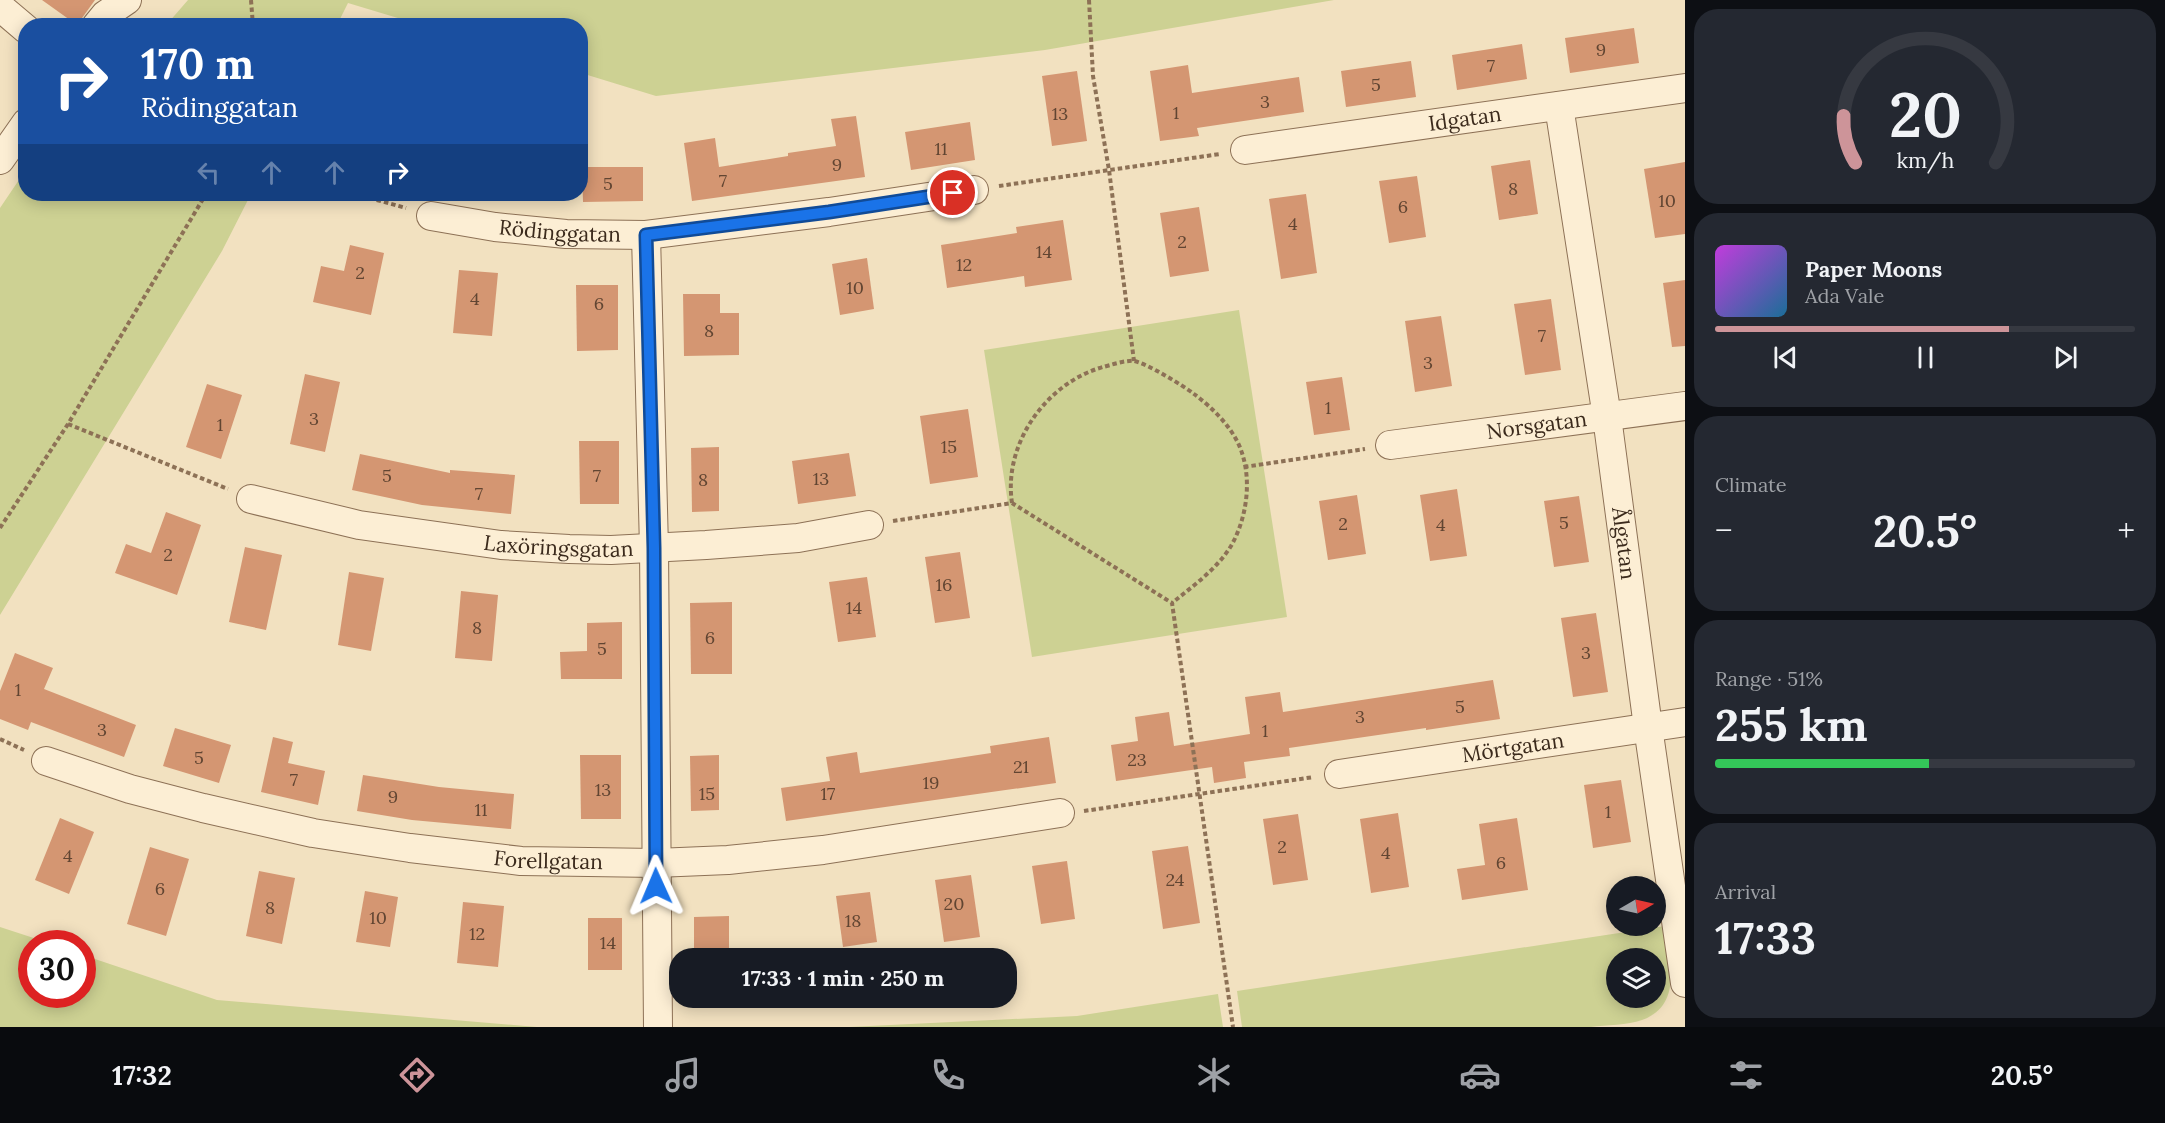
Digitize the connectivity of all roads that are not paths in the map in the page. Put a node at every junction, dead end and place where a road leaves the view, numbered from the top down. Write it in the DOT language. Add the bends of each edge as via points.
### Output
graph roads {
  1 [pos="127,0"];
  2 [pos="0,7"];
  3 [pos="103,18"];
  4 [pos="18,22"];
  5 [pos="1685,88"];
  6 [pos="1559,106"];
  7 [pos="18,134"];
  8 [pos="1245,150"];
  9 [pos="0,160"];
  10 [pos="974,190"];
  11 [pos="431,216"];
  12 [pos="646,235"];
  13 [pos="1685,406"];
  14 [pos="1607,417"];
  15 [pos="1390,445"];
  16 [pos="251,499"];
  17 [pos="869,525"];
  18 [pos="654,548"];
  19 [pos="1685,722"];
  20 [pos="1648,727"];
  21 [pos="46,761"];
  22 [pos="1339,774"];
  23 [pos="1060,813"];
  24 [pos="656,863"];
  25 [pos="1685,983"];
  26 [pos="658,1027"];
  1 -- 3 [label="street"];
  2 -- 4 [label="street"];
  5 -- 6 [label="street, Idgatan"];
  6 -- 8 [label="street, Idgatan"];
  6 -- 14 [label="street, Ålgatan"];
  7 -- 9 [label="street"];
  10 -- 12 [label="street, Rödinggatan"];
  11 -- 12 [label="street, Rödinggatan" via="566,234"];
  12 -- 18 [label="street"];
  13 -- 14 [label="street, Norsgatan"];
  14 -- 15 [label="street, Norsgatan"];
  14 -- 20 [label="street, Ålgatan"];
  16 -- 18 [label="street, Laxöringsgatan" via="359,525 501,545"];
  17 -- 18 [label="street, Laxöringsgatan" via="798,538"];
  18 -- 24 [label="street"];
  19 -- 20 [label="street, Mörtgatan"];
  20 -- 22 [label="street, Mörtgatan"];
  20 -- 25 [label="street, Ålgatan"];
  21 -- 24 [label="street, Forellgatan" via="130,789 313,834 521,861"];
  23 -- 24 [label="street, Forellgatan" via="823,850"];
  24 -- 26 [label="street"];
}
